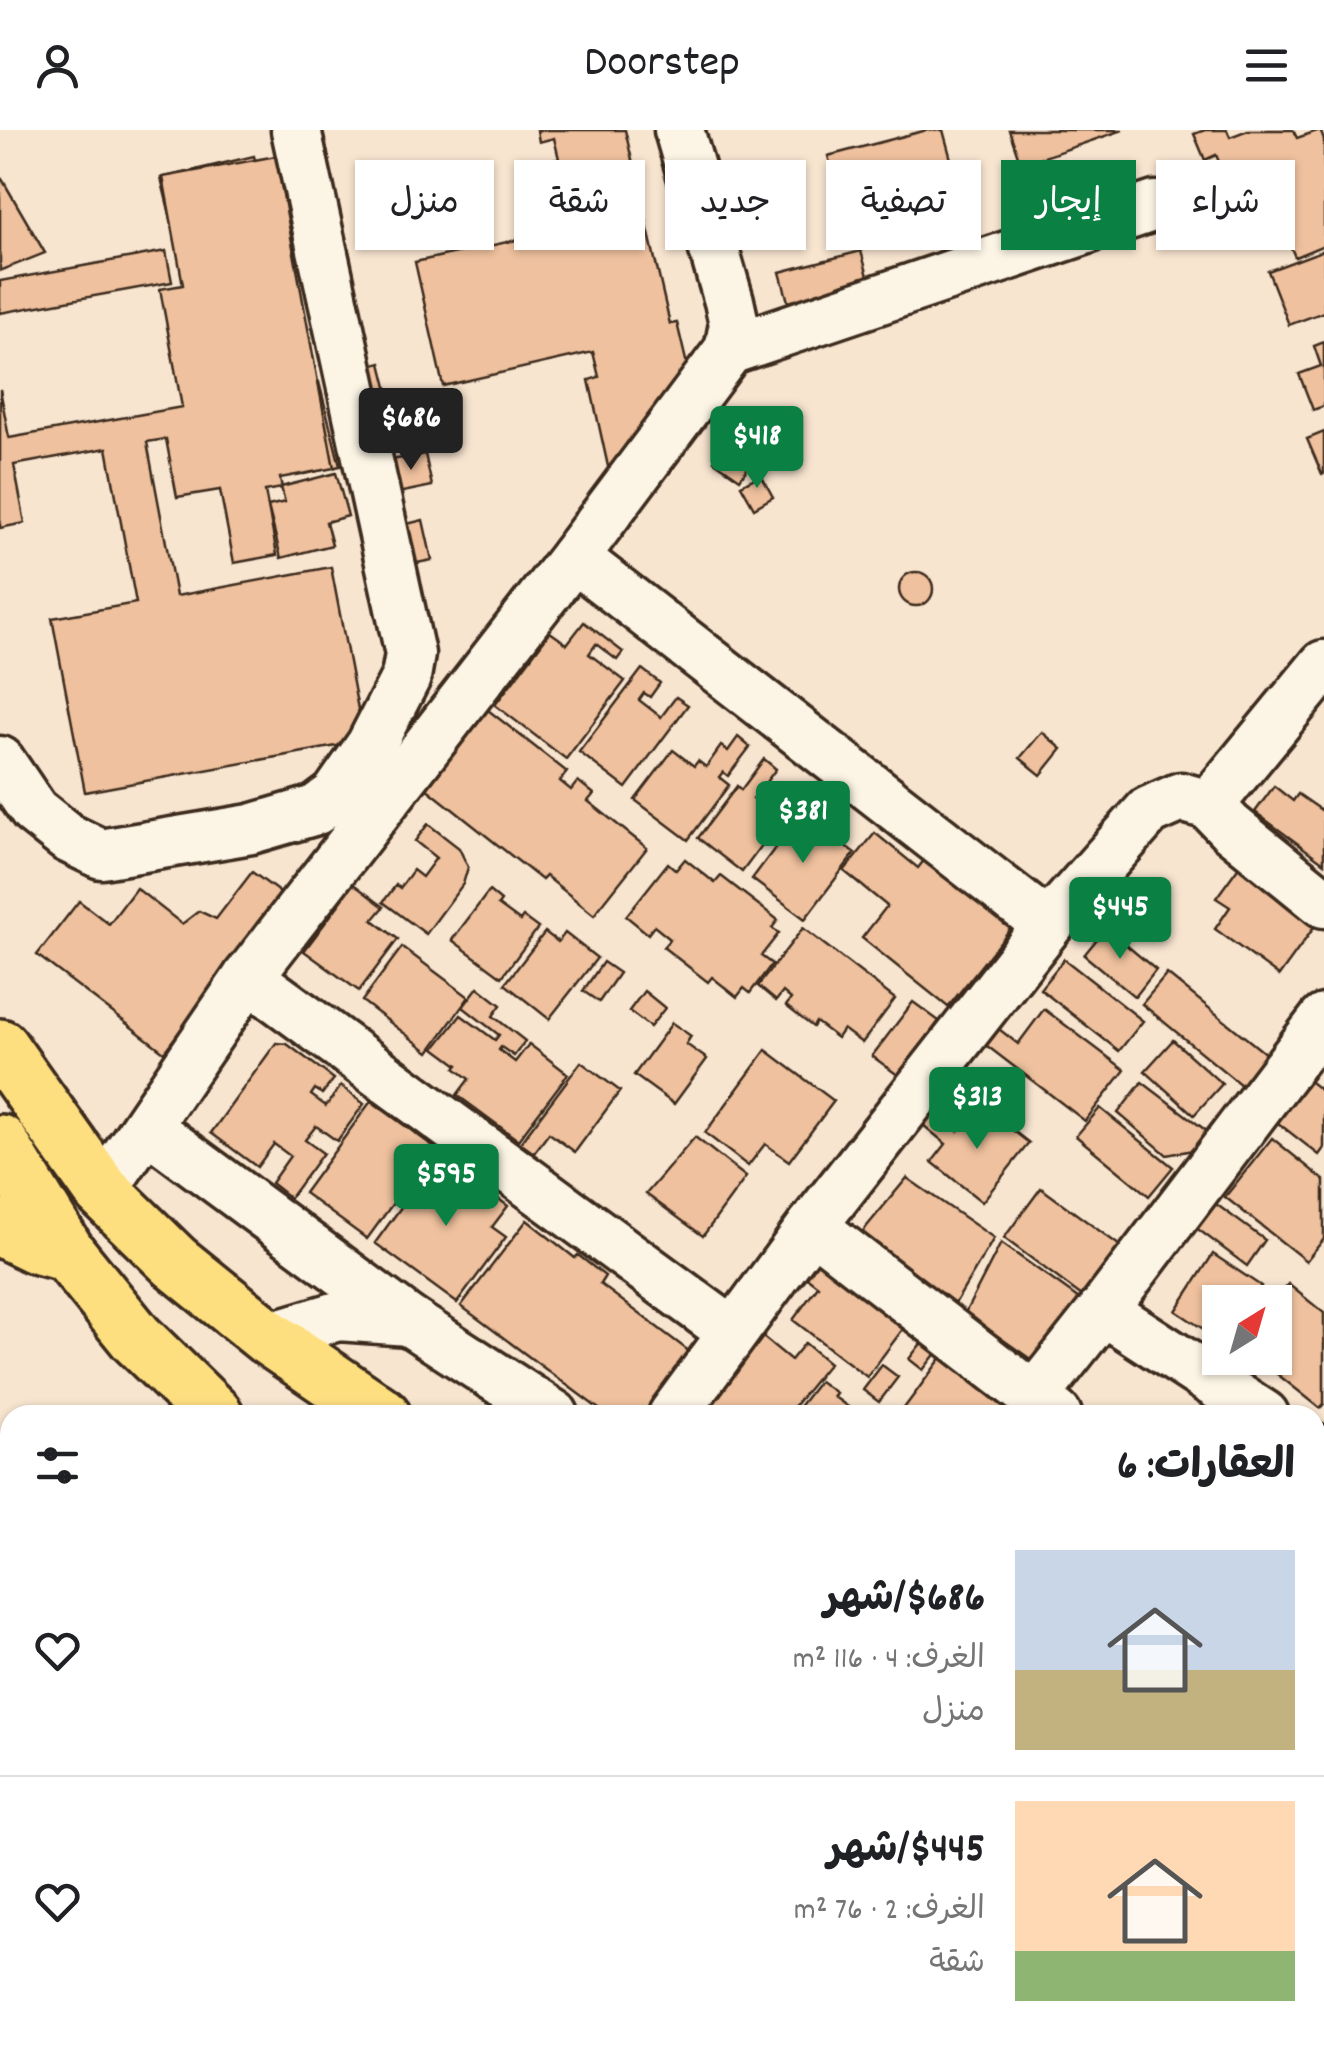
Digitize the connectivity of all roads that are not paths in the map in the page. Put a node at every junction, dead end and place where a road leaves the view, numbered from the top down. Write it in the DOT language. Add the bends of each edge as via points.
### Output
graph roads {
  1 [pos="296,130"];
  2 [pos="679,130"];
  3 [pos="1155,206"];
  4 [pos="729,350"];
  5 [pos="574,557"];
  6 [pos="1324,665"];
  7 [pos="0,761"];
  8 [pos="1209,804"];
  9 [pos="1324,903"];
  10 [pos="1048,925"];
  11 [pos="248,977"];
  12 [pos="1324,1019"];
  13 [pos="0,1046"];
  14 [pos="148,1128"];
  15 [pos="0,1143"];
  16 [pos="102,1191"];
  17 [pos="812,1226"];
  18 [pos="0,1228"];
  19 [pos="68,1254"];
  20 [pos="1103,1310"];
  21 [pos="409,1320"];
  22 [pos="732,1332"];
  23 [pos="268,1337"];
  24 [pos="200,1405"];
  25 [pos="367,1405"];
  26 [pos="539,1405"];
  27 [pos="680,1405"];
  28 [pos="1045,1405"];
  29 [pos="1047,1405"];
  30 [pos="1249,1405"];
  1 -- 7 [label="street" via="410,654 406,677 336,795 316,810 250,829 101,854 34,811"];
  2 -- 4 [label="street" via="729,301"];
  3 -- 4 [label="street"];
  4 -- 5 [label="street"];
  5 -- 10 [label="street"];
  5 -- 11 [label="street"];
  6 -- 8 [label="street"];
  8 -- 9 [label="street"];
  8 -- 10 [label="street" via="1181,798 1149,810"];
  10 -- 17 [label="street"];
  11 -- 14 [label="street"];
  11 -- 22 [label="street"];
  12 -- 20 [label="street"];
  13 -- 16 [label="main road"];
  14 -- 16 [label="street"];
  14 -- 21 [label="street"];
  15 -- 19 [label="main road"];
  16 -- 23 [label="main road"];
  17 -- 22 [label="street"];
  17 -- 28 [label="street"];
  18 -- 19 [label="main road"];
  19 -- 24 [label="main road"];
  20 -- 29 [label="street"];
  20 -- 30 [label="street"];
  21 -- 23 [label="street" via="338,1316"];
  21 -- 26 [label="street"];
  22 -- 27 [label="street"];
  23 -- 25 [label="main road"];
}
